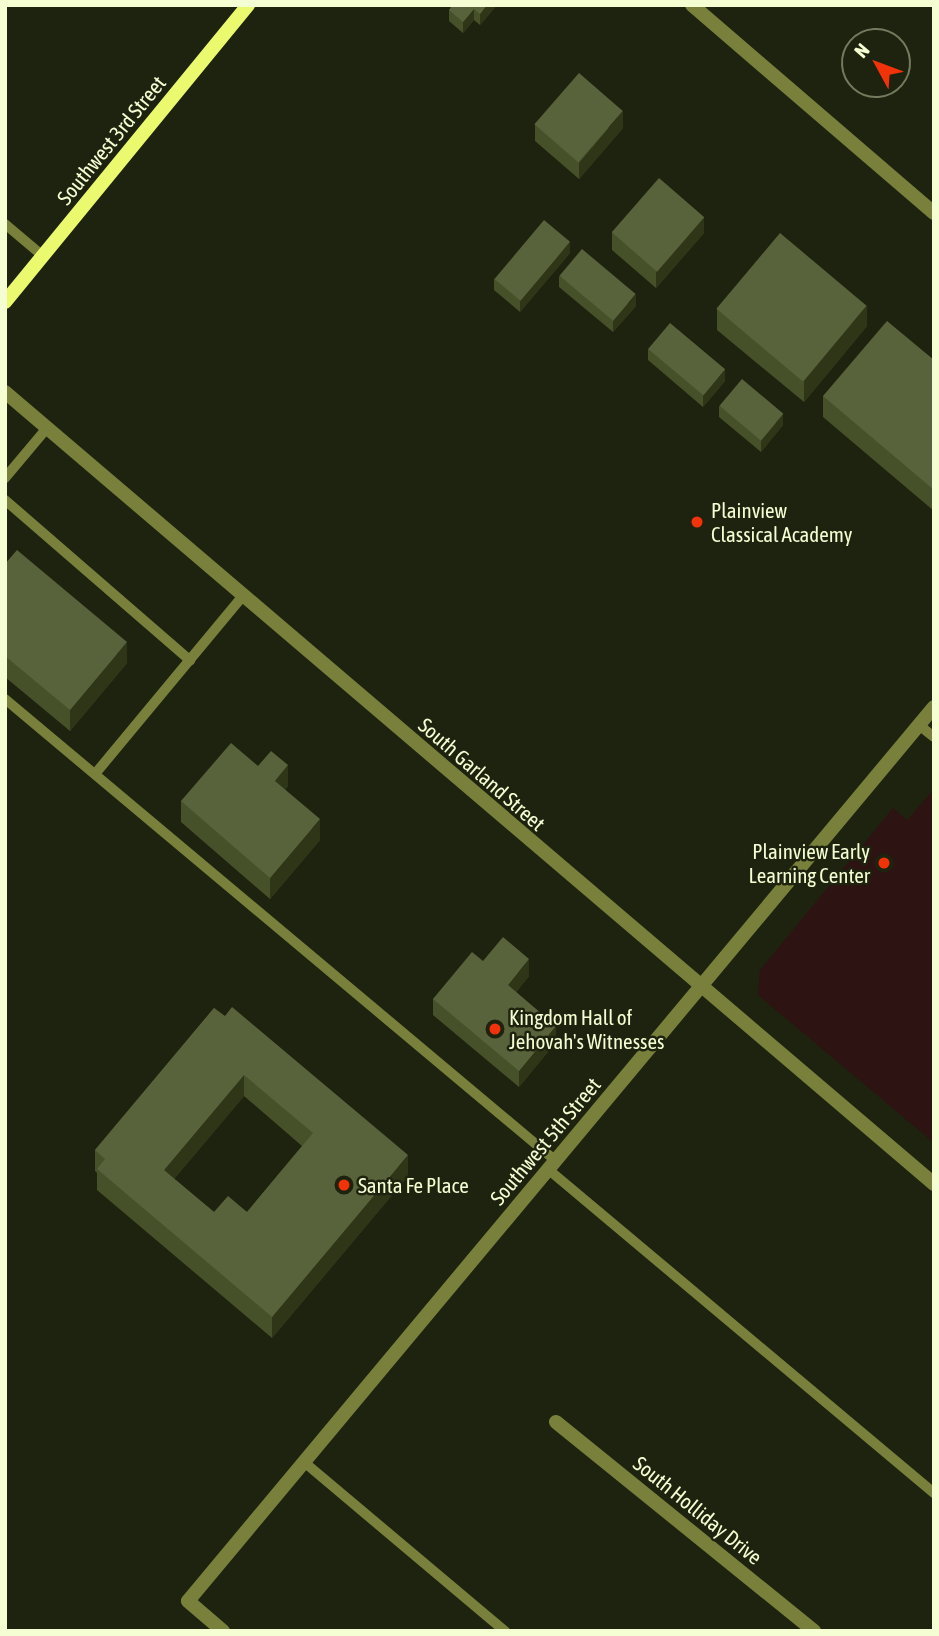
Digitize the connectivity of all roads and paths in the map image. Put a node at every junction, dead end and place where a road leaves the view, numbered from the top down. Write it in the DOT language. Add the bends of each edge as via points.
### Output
graph roads {
  1 [pos="248,5"];
  2 [pos="692,5"];
  3 [pos="934,214"];
  4 [pos="5,224"];
  5 [pos="43,256"];
  6 [pos="5,302"];
  7 [pos="5,392"];
  8 [pos="47,428"];
  9 [pos="5,478"];
  10 [pos="5,500"];
  11 [pos="243,597"];
  12 [pos="190,660"];
  13 [pos="5,699"];
  14 [pos="934,707"];
  15 [pos="919,725"];
  16 [pos="934,737"];
  17 [pos="95,774"];
  18 [pos="699,989"];
  19 [pos="553,1165"];
  20 [pos="934,1184"];
  21 [pos="556,1422"];
  22 [pos="304,1462"];
  23 [pos="934,1493"];
  24 [pos="223,1631"];
  25 [pos="505,1631"];
  26 [pos="814,1631"];
  1 -- 5 [label="main road, Southwest 3rd Street"];
  2 -- 3 [label="street"];
  4 -- 5 [label="lane"];
  5 -- 6 [label="main road, Southwest 3rd Street"];
  7 -- 8 [label="street, South Garland Street"];
  8 -- 9 [label="lane"];
  8 -- 11 [label="street, South Garland Street"];
  10 -- 12 [label="lane"];
  11 -- 12 [label="lane"];
  11 -- 18 [label="street, South Garland Street"];
  12 -- 17 [label="lane"];
  13 -- 17 [label="lane"];
  14 -- 15 [label="street, Southwest 5th Street"];
  15 -- 16 [label="lane"];
  15 -- 18 [label="street, Southwest 5th Street"];
  17 -- 19 [label="lane"];
  18 -- 19 [label="street, Southwest 5th Street"];
  18 -- 20 [label="street, South Garland Street"];
  19 -- 22 [label="street, Southwest 5th Street"];
  19 -- 23 [label="lane"];
  21 -- 26 [label="street, South Holliday Drive"];
  22 -- 24 [label="street, Southwest 5th Street" via="188,1601"];
  22 -- 25 [label="lane"];
}
